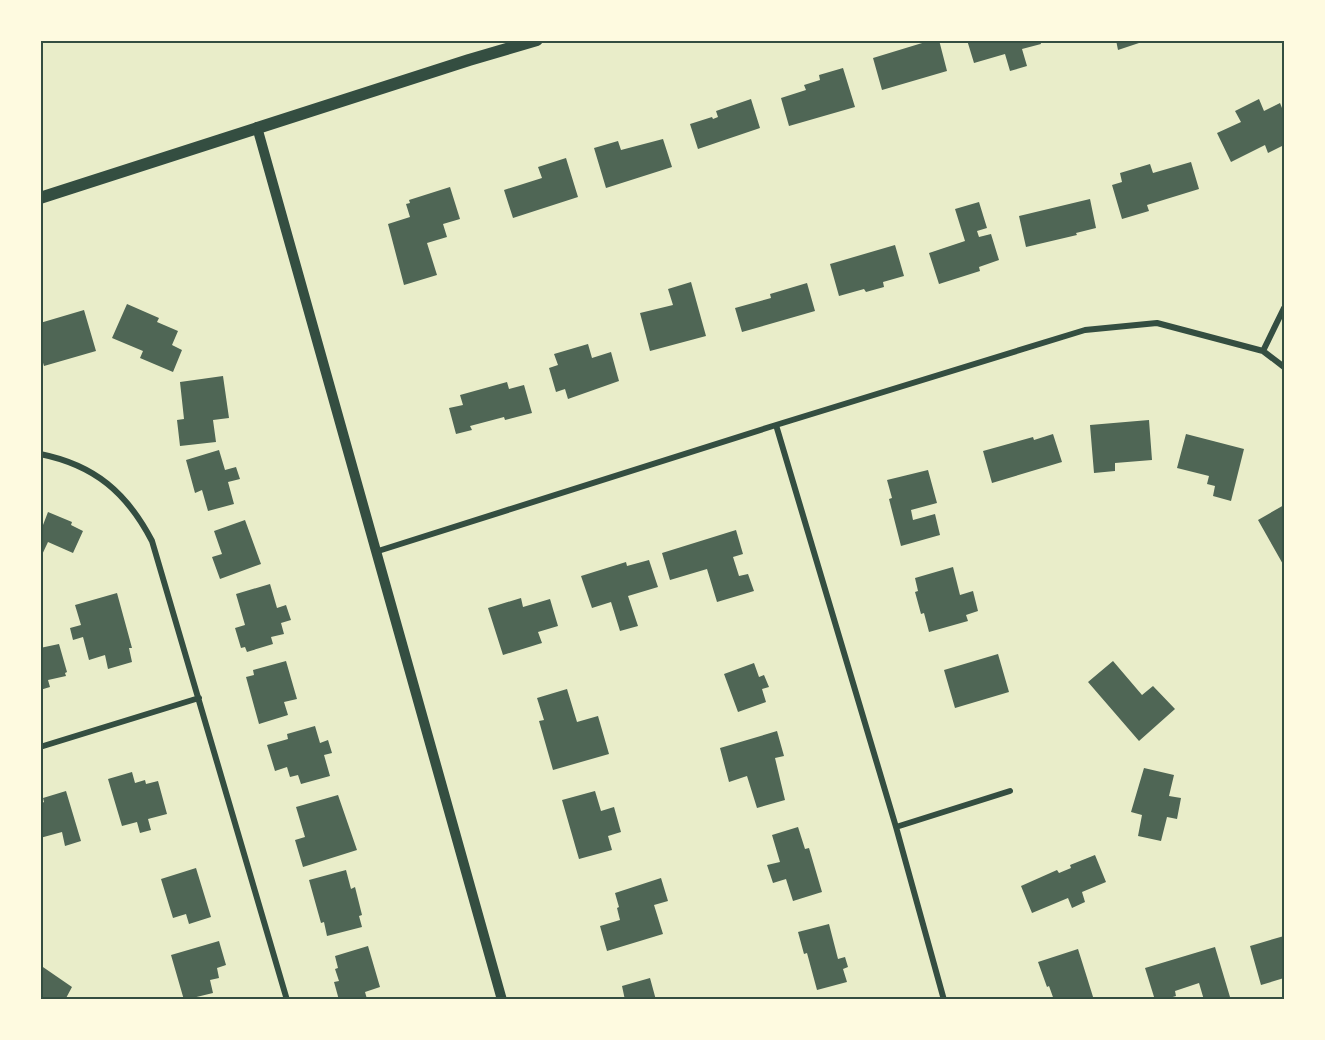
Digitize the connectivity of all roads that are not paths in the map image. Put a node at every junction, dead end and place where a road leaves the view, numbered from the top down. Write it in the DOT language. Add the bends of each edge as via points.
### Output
graph roads {
  1 [pos="537,40"];
  2 [pos="257,127"];
  3 [pos="40,198"];
  4 [pos="1284,308"];
  5 [pos="1263,351"];
  6 [pos="1284,367"];
  7 [pos="776,425"];
  8 [pos="40,454"];
  9 [pos="375,552"];
  10 [pos="199,698"];
  11 [pos="40,747"];
  12 [pos="1010,792"];
  13 [pos="896,827"];
  14 [pos="287,999"];
  15 [pos="502,999"];
  16 [pos="944,999"];
  1 -- 2 [label="main road"];
  2 -- 3 [label="main road"];
  2 -- 9 [label="street"];
  4 -- 5 [label="street"];
  5 -- 6 [label="street"];
  5 -- 7 [label="street" via="1157,323 1085,330"];
  7 -- 9 [label="street"];
  7 -- 13 [label="street"];
  8 -- 10 [label="street" via="82,468 113,487 130,504 152,541"];
  9 -- 15 [label="street"];
  10 -- 11 [label="street"];
  10 -- 14 [label="street"];
  12 -- 13 [label="street"];
  13 -- 16 [label="street"];
}
